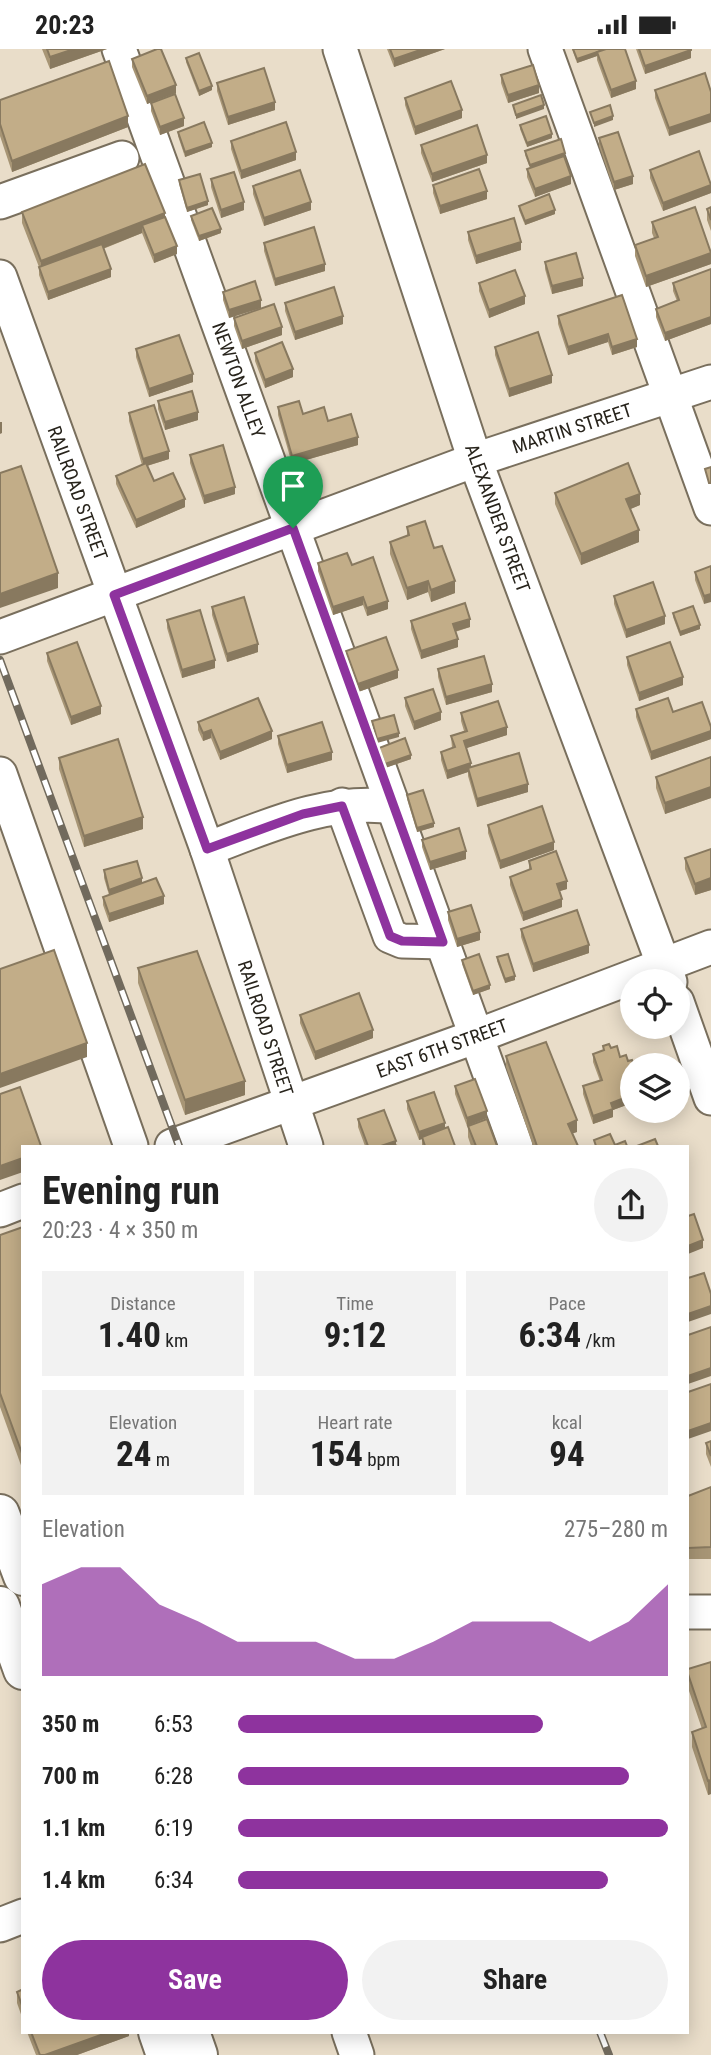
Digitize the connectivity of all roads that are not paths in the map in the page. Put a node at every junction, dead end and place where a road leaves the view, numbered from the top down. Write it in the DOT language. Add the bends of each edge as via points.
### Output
graph roads {
  1 [pos="119,49"];
  2 [pos="340,49"];
  3 [pos="545,49"];
  4 [pos="122,158"];
  5 [pos="0,202"];
  6 [pos="0,277"];
  7 [pos="711,382"];
  8 [pos="671,395"];
  9 [pos="475,460"];
  10 [pos="711,508"];
  11 [pos="293,528"];
  12 [pos="114,595"];
  13 [pos="0,637"];
  14 [pos="0,774"];
  15 [pos="342,806"];
  16 [pos="394,807"];
  17 [pos="207,849"];
  18 [pos="443,942"];
  19 [pos="711,947"];
  20 [pos="666,969"];
  21 [pos="674,969"];
  22 [pos="620,989"];
  23 [pos="477,1036"];
  24 [pos="690,1039"];
  25 [pos="711,1098"];
  26 [pos="290,1103"];
  27 [pos="131,1145"];
  28 [pos="175,1145"];
  29 [pos="306,1145"];
  30 [pos="516,1145"];
  31 [pos="21,1202"];
  32 [pos="0,1210"];
  33 [pos="0,1514"];
  34 [pos="21,1571"];
  35 [pos="0,1606"];
  36 [pos="689,1612"];
  37 [pos="711,1612"];
  38 [pos="21,1664"];
  39 [pos="21,1917"];
  40 [pos="0,1925"];
  41 [pos="159,2034"];
  42 [pos="191,2034"];
  43 [pos="350,2034"];
  44 [pos="166,2055"];
  45 [pos="198,2055"];
  46 [pos="357,2055"];
  1 -- 11 [label="street, NEWTON ALLEY"];
  2 -- 9 [label="street, ALEXANDER STREET"];
  3 -- 8 [label="street"];
  4 -- 5 [label="street"];
  6 -- 12 [label="street, RAILROAD STREET"];
  7 -- 8 [label="street, MARTIN STREET"];
  8 -- 9 [label="street, MARTIN STREET"];
  8 -- 10 [label="street"];
  9 -- 11 [label="street, MARTIN STREET"];
  9 -- 20 [label="street, ALEXANDER STREET"];
  11 -- 12 [label="street, MARTIN STREET"];
  11 -- 16 [label="street, NEWTON ALLEY"];
  12 -- 13 [label="street, MARTIN STREET"];
  12 -- 17 [label="street, RAILROAD STREET"];
  14 -- 27 [label="street"];
  15 -- 16 [label="street" via="371,803"];
  15 -- 17 [label="street" via="303,814"];
  15 -- 18 [label="street" via="390,936 402,941"];
  16 -- 18 [label="street, NEWTON ALLEY"];
  17 -- 26 [label="street, RAILROAD STREET"];
  18 -- 23 [label="street, NEWTON ALLEY"];
  19 -- 21 [label="street, EAST 6TH STREET"];
  22 -- 23 [label="street, EAST 6TH STREET"];
  23 -- 26 [label="street, EAST 6TH STREET"];
  23 -- 30 [label="street, NEWTON ALLEY"];
  24 -- 25 [label="street"];
  26 -- 28 [label="street, EAST 6TH STREET"];
  26 -- 29 [label="street, RAILROAD STREET"];
  31 -- 32 [label="street"];
  33 -- 34 [label="main road"];
  35 -- 38 [label="main road"];
  36 -- 37 [label="street"];
  39 -- 40 [label="street"];
  41 -- 44 [label="main road"];
  42 -- 45 [label="main road"];
  43 -- 46 [label="street"];
}
